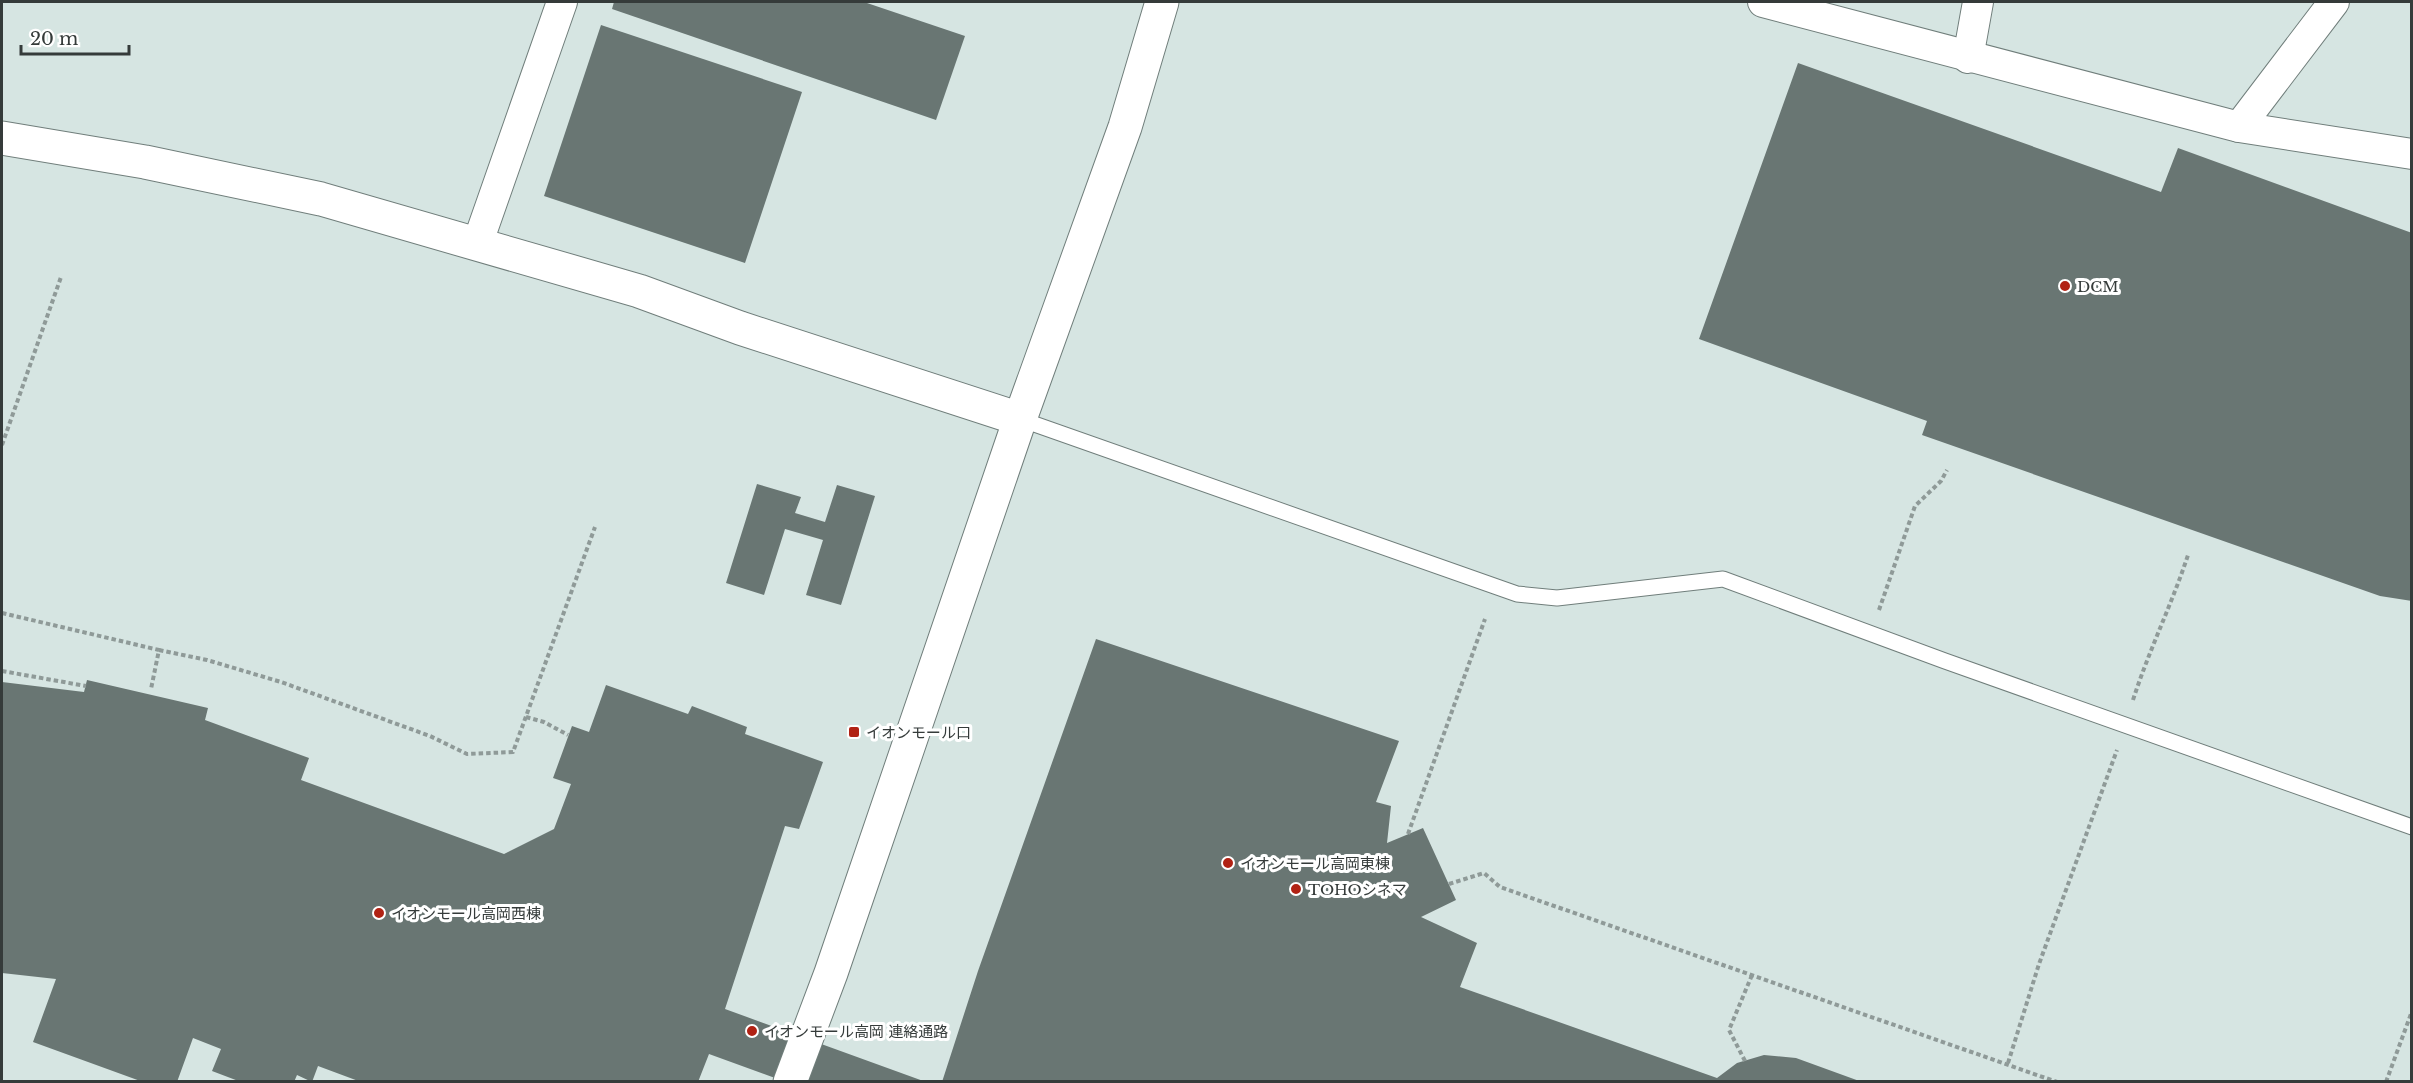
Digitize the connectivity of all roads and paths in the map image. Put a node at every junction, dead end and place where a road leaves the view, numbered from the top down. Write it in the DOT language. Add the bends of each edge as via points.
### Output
graph roads {
  1 [pos="562,2"];
  2 [pos="1161,2"];
  3 [pos="1762,2"];
  4 [pos="1978,2"];
  5 [pos="2334,2"];
  6 [pos="1968,57"];
  7 [pos="2238,127"];
  8 [pos="2,138"];
  9 [pos="2412,154"];
  10 [pos="478,242"];
  11 [pos="61,277"];
  12 [pos="1020,419"];
  13 [pos="2,446"];
  14 [pos="1947,470"];
  15 [pos="595,527"];
  16 [pos="2188,555"];
  17 [pos="1879,611"];
  18 [pos="2,613"];
  19 [pos="1485,619"];
  20 [pos="159,650"];
  21 [pos="2,671"];
  22 [pos="86,686"];
  23 [pos="151,689"];
  24 [pos="2131,706"];
  25 [pos="526,717"];
  26 [pos="568,735"];
  27 [pos="2116,750"];
  28 [pos="2412,827"];
  29 [pos="1408,834"];
  30 [pos="1449,884"];
  31 [pos="1752,975"];
  32 [pos="2412,1011"];
  33 [pos="1745,1061"];
  34 [pos="2008,1063"];
  35 [pos="790,1082"];
  36 [pos="2057,1082"];
  37 [pos="2386,1082"];
  1 -- 10 [label="street"];
  2 -- 12 [label="street" via="1125,127"];
  3 -- 6 [label="street"];
  4 -- 6 [label="street"];
  5 -- 7 [label="street"];
  6 -- 7 [label="street"];
  7 -- 9 [label="street"];
  8 -- 10 [label="street" via="146,162 321,199"];
  10 -- 12 [label="street" via="639,291"];
  11 -- 13 [label="path"];
  12 -- 28 [label="lane" via="1517,594 1557,598 1723,579"];
  12 -- 35 [label="street"];
  14 -- 17 [label="path" via="1915,506"];
  15 -- 25 [label="path"];
  16 -- 24 [label="path"];
  18 -- 20 [label="path"];
  19 -- 29 [label="path"];
  20 -- 23 [label="path"];
  20 -- 25 [label="path" via="281,682 430,736 467,754 513,752"];
  21 -- 22 [label="path"];
  25 -- 26 [label="path"];
  27 -- 34 [label="path"];
  30 -- 31 [label="path" via="1484,873 1500,887"];
  31 -- 33 [label="path" via="1729,1030"];
  31 -- 34 [label="path"];
  32 -- 37 [label="path"];
  34 -- 36 [label="path"];
}
